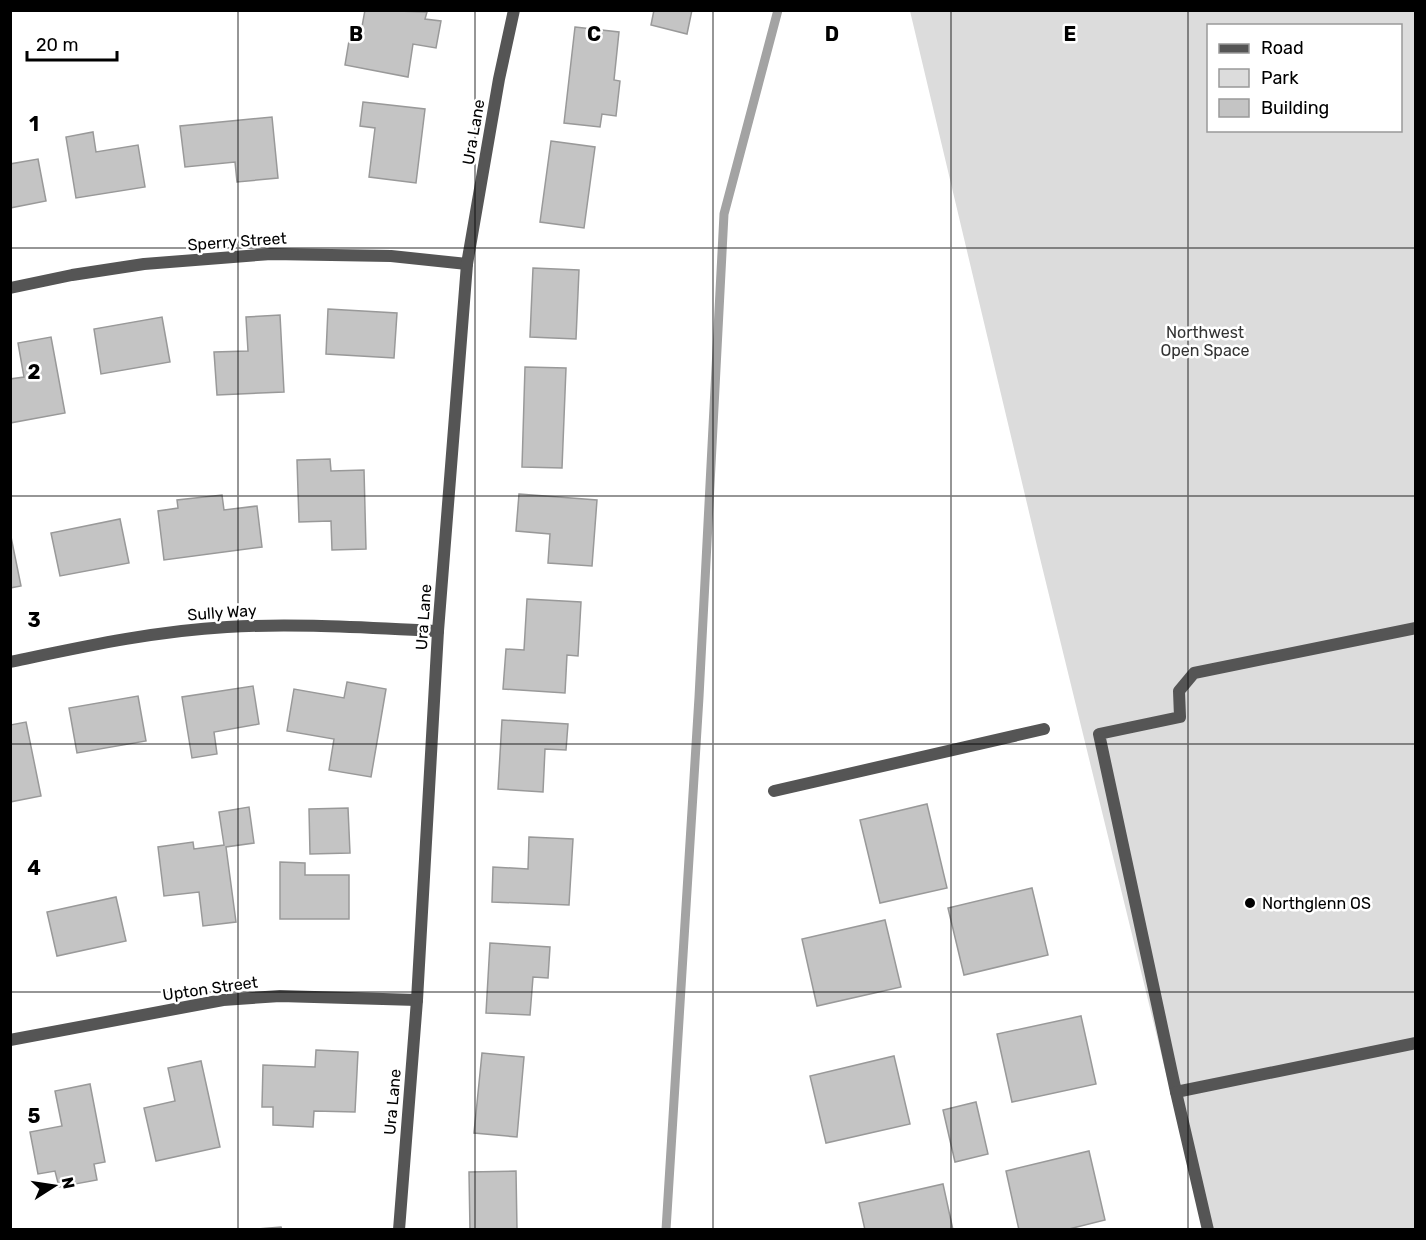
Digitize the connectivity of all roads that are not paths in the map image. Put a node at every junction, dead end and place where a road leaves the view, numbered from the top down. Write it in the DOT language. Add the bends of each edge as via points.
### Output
graph roads {
  1 [pos="514,10"];
  2 [pos="467,264"];
  3 [pos="10,288"];
  4 [pos="1416,628"];
  5 [pos="438,631"];
  6 [pos="10,662"];
  7 [pos="1044,729"];
  8 [pos="774,791"];
  9 [pos="417,1000"];
  10 [pos="10,1040"];
  11 [pos="1416,1043"];
  12 [pos="1176,1092"];
  13 [pos="399,1230"];
  14 [pos="1208,1230"];
  1 -- 2 [label="street, Ura Lane" via="498,79"];
  2 -- 3 [label="street, Sperry Street" via="391,256 271,254 144,264"];
  2 -- 5 [label="street, Ura Lane"];
  4 -- 12 [label="street" via="1194,673 1179,691 1180,717 1099,734"];
  5 -- 6 [label="street, Sully Way" via="288,624 226,627 92,645"];
  5 -- 9 [label="street, Ura Lane"];
  7 -- 8 [label="street"];
  9 -- 10 [label="street, Upton Street" via="280,996 223,1000"];
  9 -- 13 [label="street, Ura Lane"];
  11 -- 12 [label="street"];
  12 -- 14 [label="street"];
}
